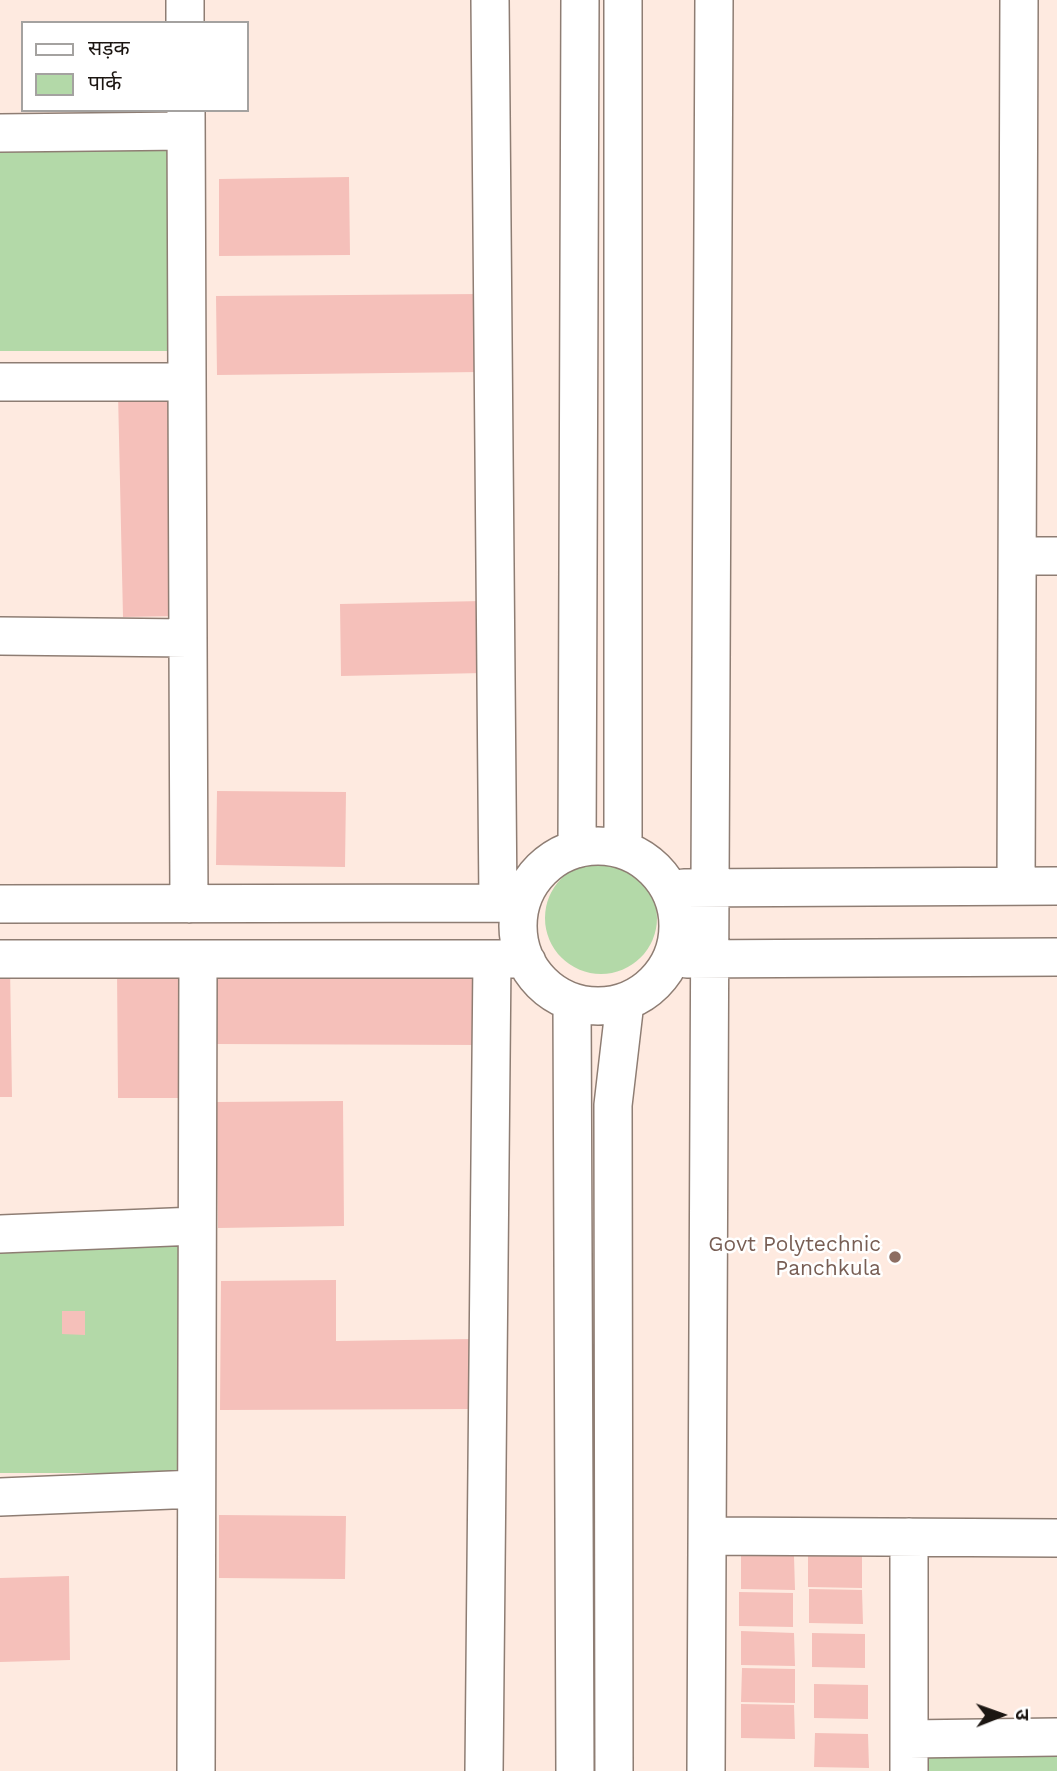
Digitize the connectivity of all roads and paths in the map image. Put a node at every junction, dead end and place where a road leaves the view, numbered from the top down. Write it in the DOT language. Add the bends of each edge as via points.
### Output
graph roads {
  1 [pos="186,0"];
  2 [pos="490,0"];
  3 [pos="580,0"];
  4 [pos="623,0"];
  5 [pos="714,0"];
  6 [pos="1019,0"];
  7 [pos="186,21"];
  8 [pos="186,121"];
  9 [pos="0,133"];
  10 [pos="0,382"];
  11 [pos="187,382"];
  12 [pos="1018,556"];
  13 [pos="1057,556"];
  14 [pos="0,636"];
  15 [pos="188,638"];
  16 [pos="577,849"];
  17 [pos="623,850"];
  18 [pos="1016,886"];
  19 [pos="1057,886"];
  20 [pos="709,888"];
  21 [pos="670,890"];
  22 [pos="510,903"];
  23 [pos="0,904"];
  24 [pos="189,904"];
  25 [pos="1057,957"];
  26 [pos="710,958"];
  27 [pos="0,959"];
  28 [pos="198,959"];
  29 [pos="671,959"];
  30 [pos="510,961"];
  31 [pos="572,1002"];
  32 [pos="625,1002"];
  33 [pos="196,1226"];
  34 [pos="0,1234"];
  35 [pos="196,1489"];
  36 [pos="0,1497"];
  37 [pos="708,1536"];
  38 [pos="909,1537"];
  39 [pos="1057,1538"];
  40 [pos="1057,1737"];
  41 [pos="909,1755"];
  42 [pos="196,1771"];
  43 [pos="484,1771"];
  44 [pos="575,1771"];
  45 [pos="614,1771"];
  46 [pos="706,1771"];
  1 -- 7 [label="street"];
  2 -- 22 [label="street"];
  3 -- 16 [label="street"];
  4 -- 17 [label="street"];
  5 -- 20 [label="street"];
  6 -- 12 [label="street"];
  8 -- 9 [label="street"];
  8 -- 11 [label="street"];
  10 -- 11 [label="street"];
  11 -- 15 [label="street"];
  12 -- 13 [label="street"];
  12 -- 18 [label="street"];
  14 -- 15 [label="street"];
  15 -- 24 [label="street"];
  16 -- 17 [label="street"];
  16 -- 22 [label="street" via="552,860"];
  17 -- 21 [label="street" via="642,859"];
  18 -- 19 [label="street"];
  18 -- 20 [label="street"];
  20 -- 21 [label="street"];
  20 -- 26 [label="street"];
  21 -- 29 [label="street" via="677,913"];
  22 -- 24 [label="street"];
  22 -- 30 [label="street" via="519,933"];
  23 -- 24 [label="street"];
  25 -- 26 [label="street"];
  26 -- 29 [label="street"];
  26 -- 37 [label="street"];
  27 -- 28 [label="street"];
  28 -- 30 [label="street"];
  28 -- 33 [label="street"];
  29 -- 32 [label="street" via="660,978"];
  30 -- 31 [label="street"];
  30 -- 43 [label="street"];
  31 -- 32 [label="street" via="598,1007"];
  31 -- 44 [label="street"];
  32 -- 45 [label="street" via="613,1105"];
  33 -- 34 [label="street"];
  33 -- 35 [label="street"];
  35 -- 36 [label="street"];
  35 -- 42 [label="street"];
  37 -- 38 [label="street"];
  37 -- 46 [label="street"];
  38 -- 39 [label="street"];
  38 -- 41 [label="street"];
  40 -- 41 [label="street"];
}
